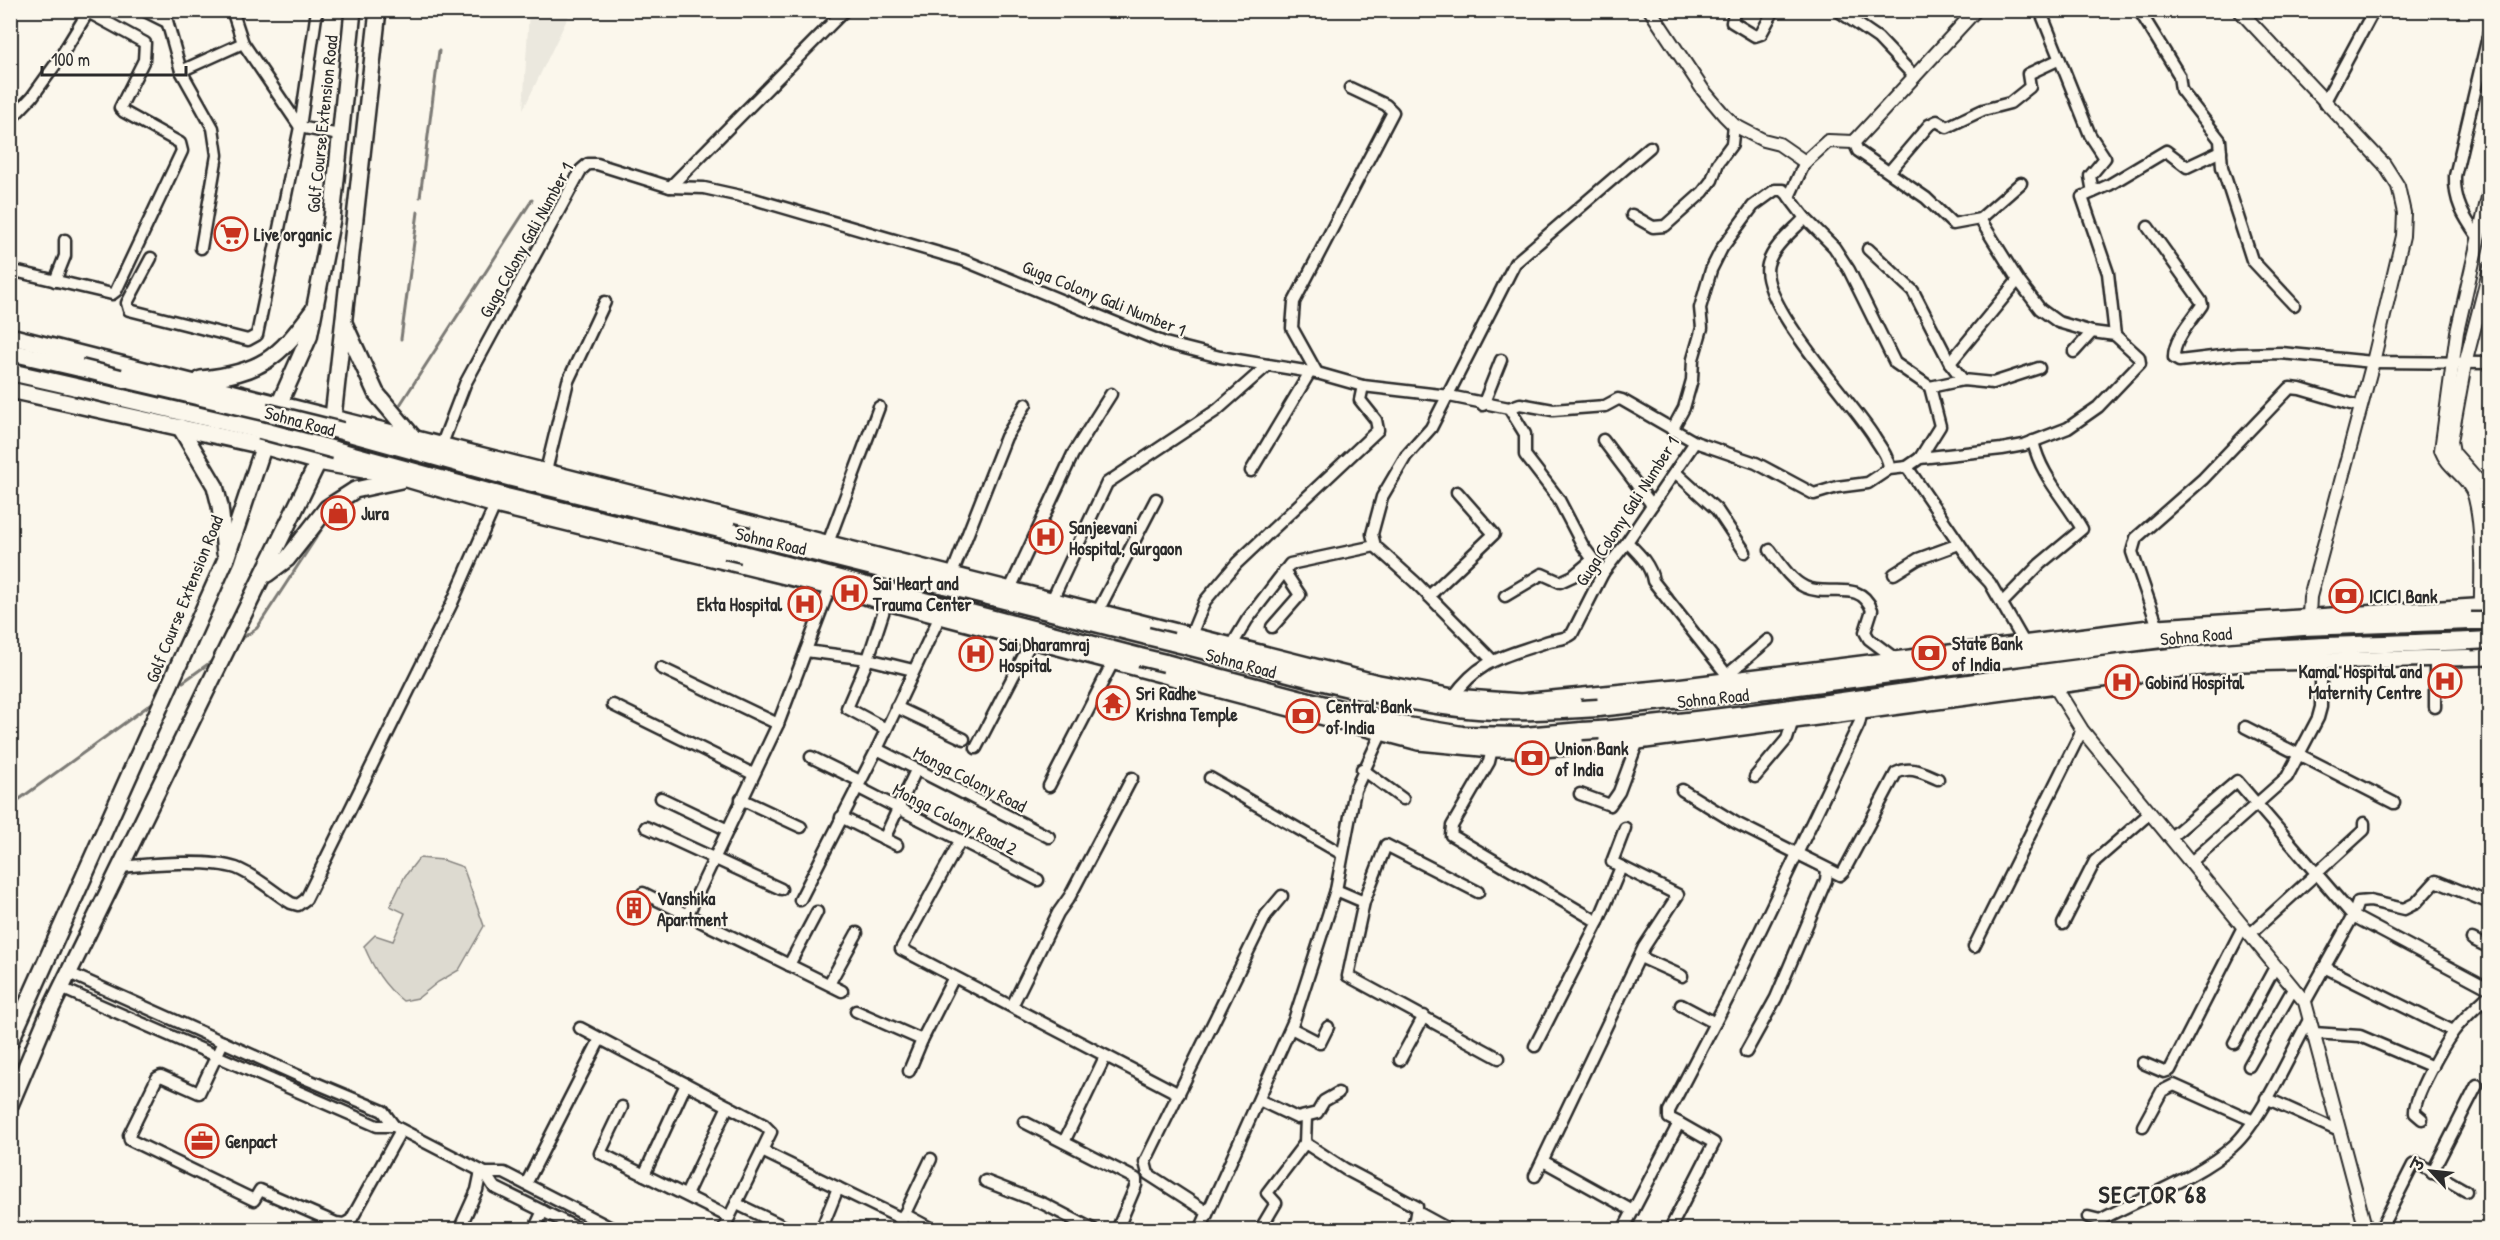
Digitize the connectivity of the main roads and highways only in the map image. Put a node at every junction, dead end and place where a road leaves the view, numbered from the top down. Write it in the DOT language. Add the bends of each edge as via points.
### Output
graph roads {
  1 [pos="353,10"];
  2 [pos="378,10"];
  3 [pos="317,305"];
  4 [pos="344,323"];
  5 [pos="10,336"];
  6 [pos="10,352"];
  7 [pos="102,358"];
  8 [pos="10,372"];
  9 [pos="189,380"];
  10 [pos="10,390"];
  11 [pos="272,407"];
  12 [pos="89,408"];
  13 [pos="337,424"];
  14 [pos="180,426"];
  15 [pos="413,437"];
  16 [pos="261,438"];
  17 [pos="318,462"];
  18 [pos="406,479"];
  19 [pos="747,528"];
  20 [pos="733,556"];
  21 [pos="226,559"];
  22 [pos="264,576"];
  23 [pos="2485,606"];
  24 [pos="2490,621"];
  25 [pos="1154,632"];
  26 [pos="2490,640"];
  27 [pos="2485,657"];
  28 [pos="1158,667"];
  29 [pos="1590,704"];
  30 [pos="1586,738"];
  31 [pos="10,1042"];
  32 [pos="10,1105"];
  1 -- 3 [label="main road, Golf Course Extension Road" via="332,219"];
  2 -- 4 [label="main road"];
  3 -- 9 [label="main road" via="293,338 252,370 234,376"];
  3 -- 11 [label="main road, Golf Course Extension Road" via="309,337"];
  4 -- 13 [label="main road"];
  4 -- 15 [label="main road" via="376,393"];
  5 -- 7 [label="main road"];
  6 -- 11 [label="highway, Sohna Road, bridge"];
  7 -- 9 [label="main road"];
  7 -- 12 [label="main road"];
  8 -- 16 [label="highway, Sohna Road, bridge" via="114,396"];
  9 -- 11 [label="main road"];
  10 -- 12 [label="main road"];
  11 -- 13 [label="highway, Sohna Road, bridge"];
  11 -- 16 [label="main road, Golf Course Extension Road"];
  12 -- 14 [label="main road"];
  13 -- 15 [label="main road"];
  13 -- 17 [label="main road"];
  13 -- 19 [label="highway, Sohna Road, bridge" via="512,478 732,532"];
  14 -- 16 [label="main road"];
  14 -- 21 [label="main road" via="215,486"];
  15 -- 19 [label="main road"];
  16 -- 17 [label="main road"];
  16 -- 20 [label="highway, Sohna Road, bridge" via="335,450"];
  16 -- 21 [label="main road, Golf Course Extension Road"];
  17 -- 18 [label="main road"];
  17 -- 22 [label="main road"];
  18 -- 20 [label="main road" via="495,505"];
  18 -- 22 [label="main road" via="355,490 327,508 287,559"];
  19 -- 20 [label="main road"];
  19 -- 25 [label="highway, Sohna Road"];
  19 -- 25 [label="main road" via="828,543 1098,611"];
  20 -- 28 [label="main road" via="1113,662"];
  20 -- 28 [label="highway, Sohna Road, bridge" via="1140,657"];
  21 -- 31 [label="main road, Golf Course Extension Road"];
  22 -- 32 [label="main road" via="61,988"];
  23 -- 29 [label="main road" via="2158,627 1727,678"];
  24 -- 29 [label="highway, Sohna Road, bridge" via="2303,627 2161,639 1763,690"];
  25 -- 28 [label="main road"];
  25 -- 29 [label="main road" via="1191,635 1408,690 1454,697"];
  25 -- 29 [label="highway, Sohna Road, bridge" via="1172,642 1399,699 1522,712"];
  26 -- 30 [label="highway, Sohna Road, bridge" via="2305,647 2164,658 1599,730"];
  27 -- 30 [label="main road" via="2242,663 2054,684 1792,723 1638,741"];
  28 -- 30 [label="highway, Sohna Road" via="1401,725 1462,735"];
  28 -- 30 [label="main road" via="1419,742 1492,749"];
  29 -- 30 [label="main road"];
}
